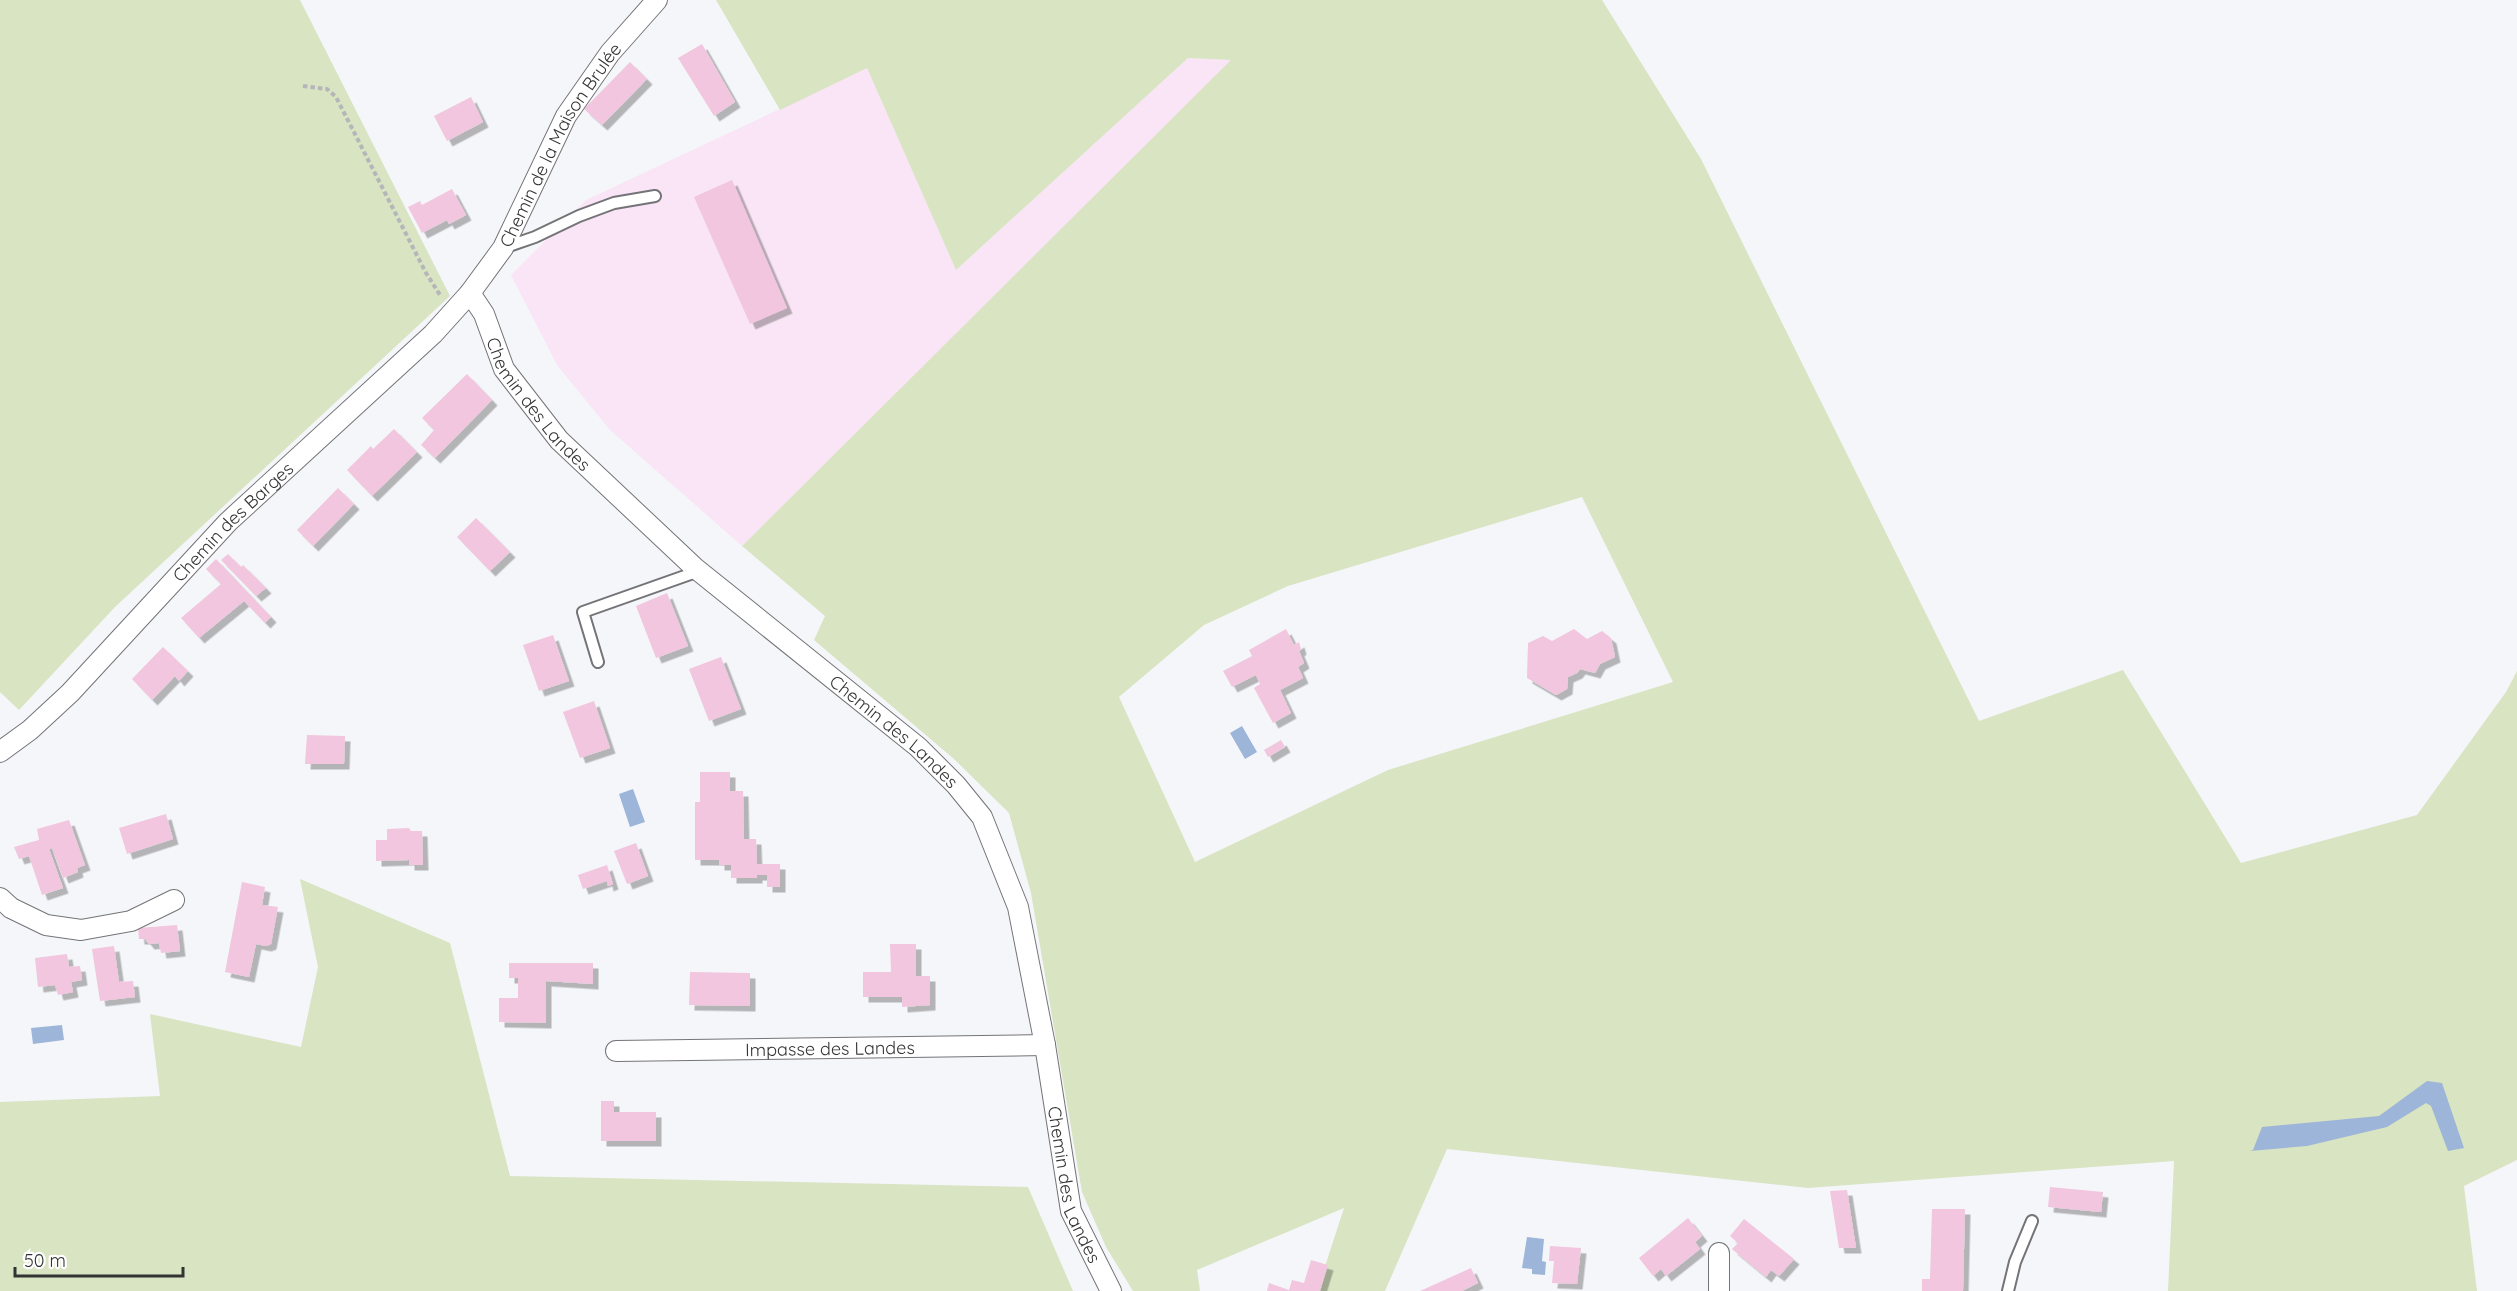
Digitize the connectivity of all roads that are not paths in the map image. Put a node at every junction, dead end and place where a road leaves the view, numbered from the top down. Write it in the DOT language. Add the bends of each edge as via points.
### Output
graph roads {
  1 [pos="657,0"];
  2 [pos="655,196"];
  3 [pos="503,248"];
  4 [pos="470,293"];
  5 [pos="699,572"];
  6 [pos="598,662"];
  7 [pos="2,754"];
  8 [pos="0,898"];
  9 [pos="174,900"];
  10 [pos="1045,1045"];
  11 [pos="616,1051"];
  12 [pos="2032,1221"];
  13 [pos="1719,1253"];
  14 [pos="1111,1291"];
  15 [pos="1719,1291"];
  16 [pos="2008,1291"];
  1 -- 3 [label="street, Chemin de la Maison Brulée" via="610,53 566,116"];
  2 -- 3 [label="lane" via="614,203"];
  3 -- 4 [label="street, Chemin de la Maison Brulée"];
  4 -- 5 [label="street, Chemin des Landes" via="484,314 504,369 559,440"];
  4 -- 7 [label="street, Chemin des Barges" via="433,334 228,522 70,693"];
  5 -- 6 [label="lane" via="582,612"];
  5 -- 10 [label="street, Chemin des Landes" via="918,747 982,817 1018,907"];
  8 -- 9 [label="street" via="46,926 81,930 131,921"];
  10 -- 11 [label="street, Impasse des Landes"];
  10 -- 14 [label="street, Chemin des Landes" via="1071,1211"];
  12 -- 16 [label="lane"];
  13 -- 15 [label="street"];
}
